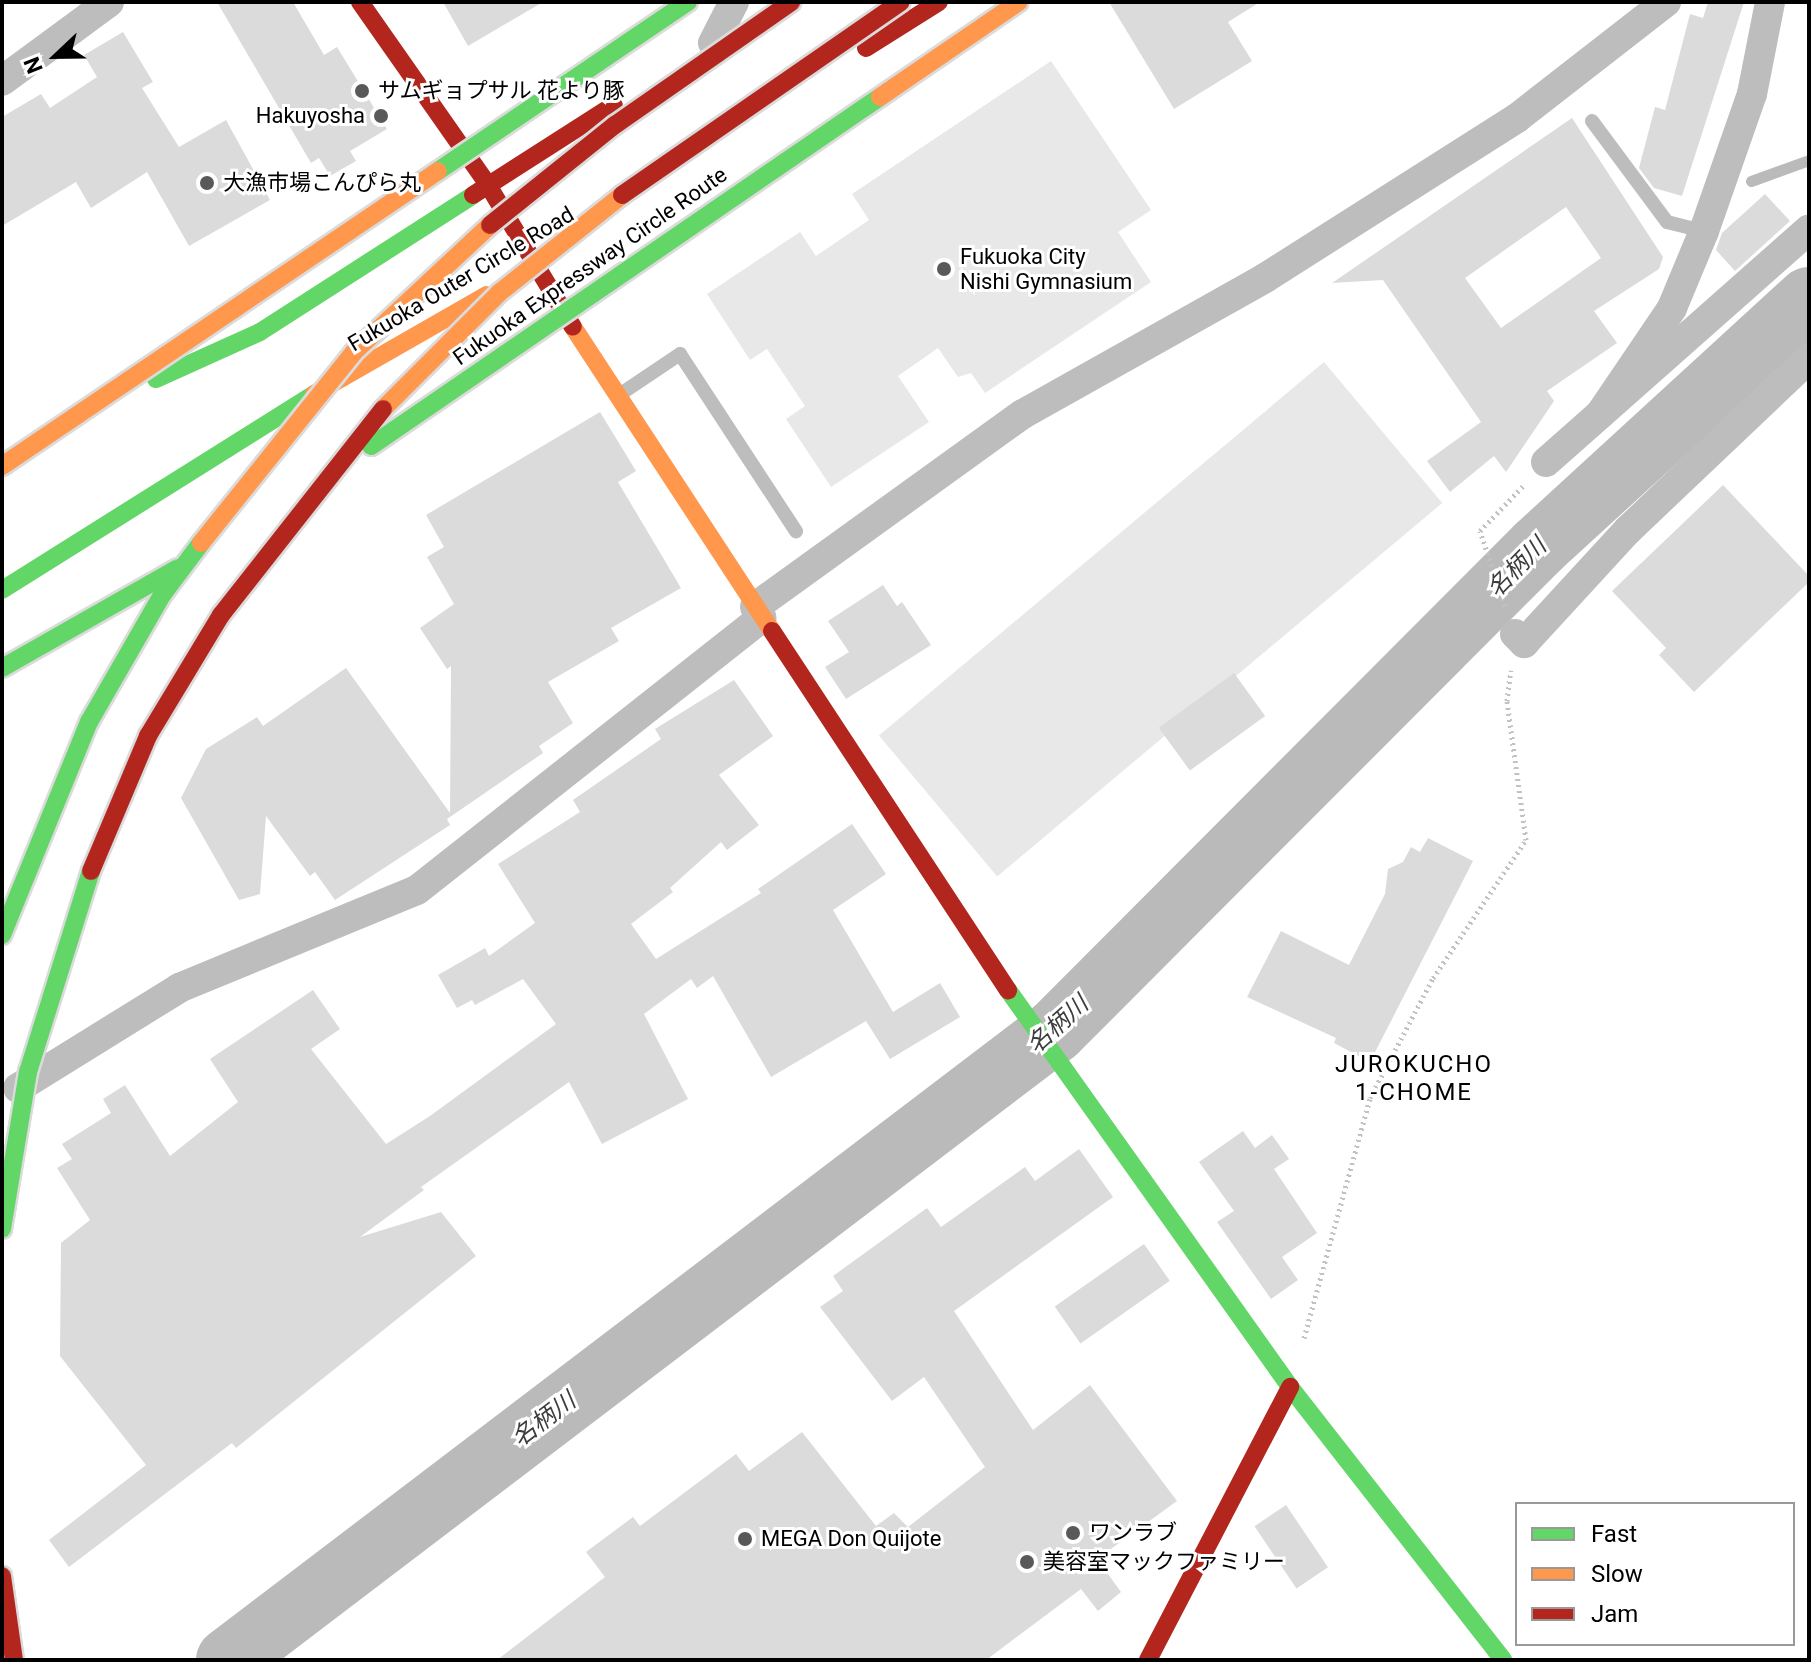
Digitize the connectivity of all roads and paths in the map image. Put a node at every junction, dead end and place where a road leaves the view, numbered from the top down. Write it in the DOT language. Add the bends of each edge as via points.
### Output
graph roads {
  1 [pos="109,2"];
  2 [pos="360,2"];
  3 [pos="688,2"];
  4 [pos="734,2"];
  5 [pos="776,2"];
  6 [pos="791,2"];
  7 [pos="901,2"];
  8 [pos="939,2"];
  9 [pos="1019,2"];
  10 [pos="1666,2"];
  11 [pos="1770,2"];
  12 [pos="713,43"];
  13 [pos="2,81"];
  14 [pos="1592,121"];
  15 [pos="488,185"];
  16 [pos="1809,229"];
  17 [pos="1704,231"];
  18 [pos="535,267"];
  19 [pos="1809,358"];
  20 [pos="618,395"];
  21 [pos="1601,413"];
  22 [pos="1546,462"];
  23 [pos="2,468"];
  24 [pos="289,499"];
  25 [pos="239,531"];
  26 [pos="796,531"];
  27 [pos="2,590"];
  28 [pos="759,613"];
  29 [pos="1515,634"];
  30 [pos="2,668"];
  31 [pos="2,935"];
  32 [pos="2,1098"];
  33 [pos="2,1229"];
  34 [pos="1290,1387"];
  35 [pos="2,1576"];
  36 [pos="2,1616"];
  37 [pos="17,1660"];
  38 [pos="1148,1660"];
  39 [pos="1503,1660"];
  1 -- 13 [label="street"];
  2 -- 15 [label="main road"];
  3 -- 23 [label="main road, bridge"];
  4 -- 12 [label="street"];
  5 -- 12 [label="main road"];
  6 -- 31 [label="main road, bridge" via="615,125 459,249 354,352 249,477 162,595 89,722"];
  7 -- 33 [label="main road, bridge" via="652,171 499,293 399,390 230,602 148,736 92,866 28,1072"];
  8 -- 18 [label="main road, Fukuoka Outer Circle Road"];
  9 -- 24 [label="main road, Fukuoka Expressway Circle Route, bridge"];
  10 -- 28 [label="street" via="1517,118 1265,278 1023,414"];
  11 -- 17 [label="street" via="1752,94"];
  12 -- 15 [label="main road"];
  14 -- 17 [label="lane" via="1667,222"];
  15 -- 18 [label="main road"];
  15 -- 23 [label="main road" via="260,332 182,363"];
  16 -- 21 [label="street"];
  17 -- 21 [label="street" via="1672,308"];
  18 -- 20 [label="main road"];
  18 -- 27 [label="main road, Fukuoka Outer Circle Road" via="307,398"];
  19 -- 29 [label="street" via="1628,530 1524,643"];
  20 -- 26 [label="lane" via="680,354"];
  20 -- 28 [label="main road"];
  21 -- 22 [label="street"];
  22 -- 29 [label="path" via="1480,531"];
  25 -- 30 [label="main road, bridge"];
  28 -- 32 [label="street" via="417,890 179,988"];
  28 -- 34 [label="main road" via="1007,989"];
  29 -- 34 [label="path" via="1507,701 1526,840 1433,978 1370,1098"];
  34 -- 38 [label="main road"];
  34 -- 39 [label="main road"];
  35 -- 37 [label="main road, bridge"];
  36 -- 37 [label="main road"];
}
